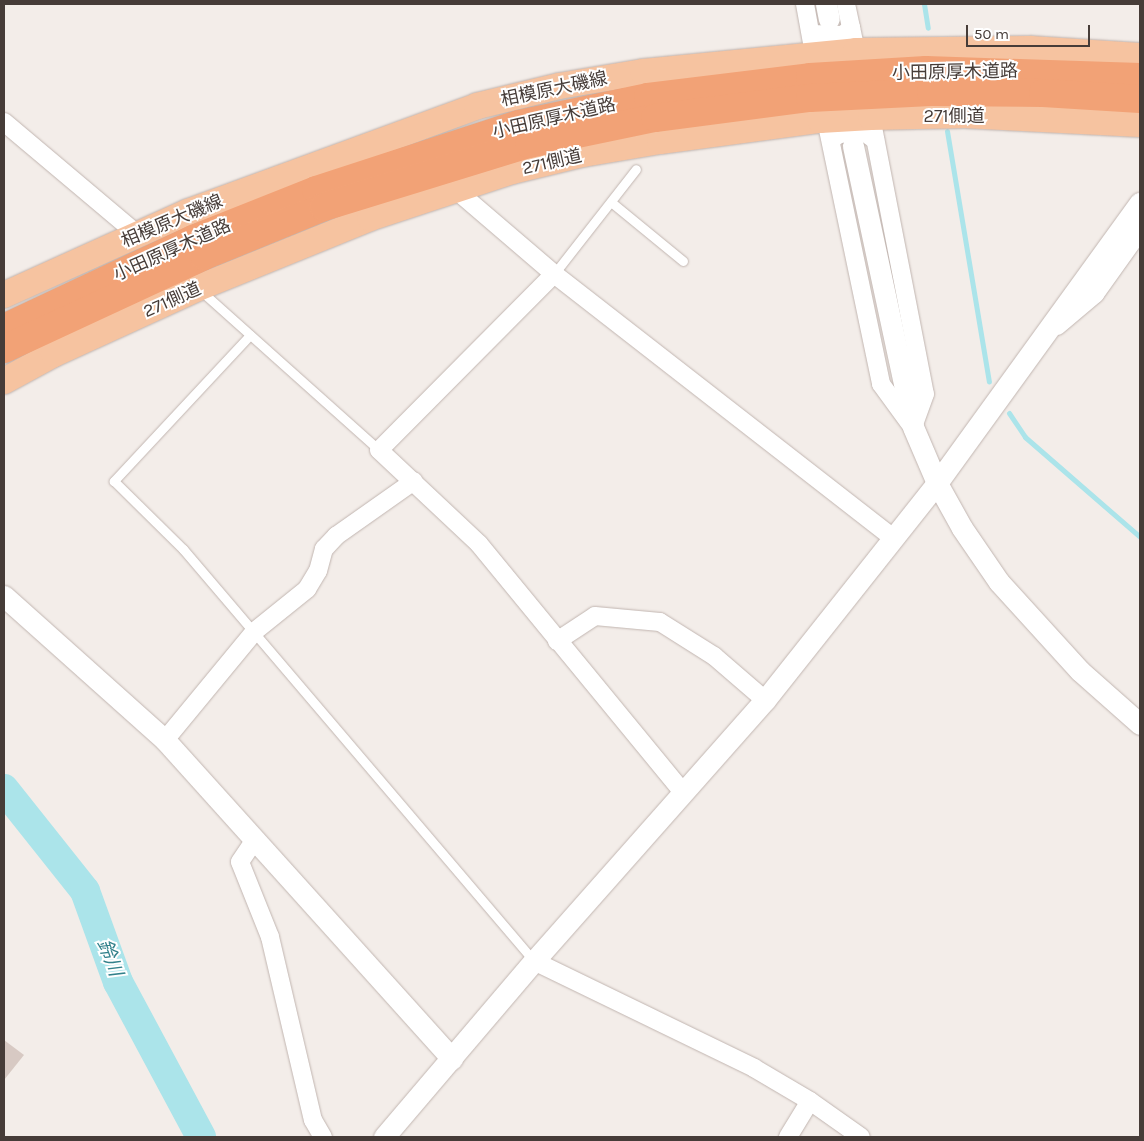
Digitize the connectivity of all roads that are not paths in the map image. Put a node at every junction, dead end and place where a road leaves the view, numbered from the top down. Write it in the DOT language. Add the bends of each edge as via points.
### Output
graph roads {
  1 [pos="805,4"];
  2 [pos="846,4"];
  3 [pos="854,39"];
  4 [pos="812,44"];
  5 [pos="1140,56"];
  6 [pos="1140,77"];
  7 [pos="1140,99"];
  8 [pos="4,122"];
  9 [pos="1140,124"];
  10 [pos="873,128"];
  11 [pos="828,130"];
  12 [pos="853,146"];
  13 [pos="636,169"];
  14 [pos="456,190"];
  15 [pos="611,202"];
  16 [pos="1140,203"];
  17 [pos="1140,231"];
  18 [pos="137,234"];
  19 [pos="683,261"];
  20 [pos="554,274"];
  21 [pos="198,288"];
  22 [pos="4,295"];
  23 [pos="4,328"];
  24 [pos="250,335"];
  25 [pos="1041,340"];
  26 [pos="4,349"];
  27 [pos="4,381"];
  28 [pos="913,427"];
  29 [pos="380,450"];
  30 [pos="414,481"];
  31 [pos="937,482"];
  32 [pos="894,538"];
  33 [pos="4,596"];
  34 [pos="255,631"];
  35 [pos="557,640"];
  36 [pos="765,700"];
  37 [pos="1140,724"];
  38 [pos="165,740"];
  39 [pos="683,792"];
  40 [pos="254,841"];
  41 [pos="534,961"];
  42 [pos="452,1060"];
  43 [pos="810,1100"];
  44 [pos="323,1137"];
  45 [pos="384,1137"];
  46 [pos="788,1137"];
  47 [pos="862,1137"];
  1 -- 4 [label="street"];
  2 -- 3 [label="street"];
  3 -- 4 [label="main road, 相模原大磯線"];
  3 -- 5 [label="main road, 相模原大磯線"];
  4 -- 18 [label="main road, 相模原大磯線" via="559,86 477,106 188,212"];
  6 -- 23 [label="highway, 小田原厚木道路" via="926,70 810,77 648,97 519,124 307,193 193,239"];
  7 -- 26 [label="highway, 小田原厚木道路" via="1043,93 931,92 810,98 654,118 529,144 324,208 204,256"];
  8 -- 18 [label="street"];
  9 -- 10 [label="main road, 271側道" via="964,115"];
  10 -- 11 [label="main road, 271側道"];
  10 -- 28 [label="street" via="925,394"];
  11 -- 14 [label="main road, 271側道" via="660,141 583,154"];
  11 -- 28 [label="street" via="881,384"];
  12 -- 28 [label="street"];
  13 -- 15 [label="lane"];
  14 -- 20 [label="street"];
  14 -- 21 [label="main road, 271側道" via="370,218"];
  15 -- 19 [label="lane"];
  15 -- 20 [label="lane"];
  16 -- 25 [label="street"];
  17 -- 25 [label="street" via="1095,294"];
  18 -- 22 [label="main road, 相模原大磯線"];
  20 -- 29 [label="street"];
  20 -- 32 [label="street"];
  21 -- 24 [label="lane"];
  21 -- 27 [label="main road, 271側道" via="54,354"];
  24 -- 29 [label="lane"];
  24 -- 34 [label="lane" via="114,481 183,549"];
  25 -- 31 [label="street"];
  28 -- 31 [label="street"];
  29 -- 30 [label="street"];
  30 -- 34 [label="street" via="336,536 324,549 318,571 307,589"];
  30 -- 35 [label="street" via="479,544"];
  31 -- 32 [label="street"];
  31 -- 37 [label="street" via="962,528 999,582 1080,672"];
  32 -- 36 [label="street"];
  33 -- 38 [label="street"];
  34 -- 38 [label="street"];
  34 -- 41 [label="lane"];
  35 -- 36 [label="street" via="595,616 660,622 714,656"];
  35 -- 39 [label="street"];
  36 -- 39 [label="street"];
  38 -- 40 [label="street"];
  39 -- 41 [label="street"];
  40 -- 42 [label="street"];
  40 -- 44 [label="street" via="240,862 270,937 312,1120"];
  41 -- 42 [label="street"];
  41 -- 43 [label="street" via="754,1068"];
  42 -- 45 [label="street"];
  43 -- 46 [label="street"];
  43 -- 47 [label="street"];
}
